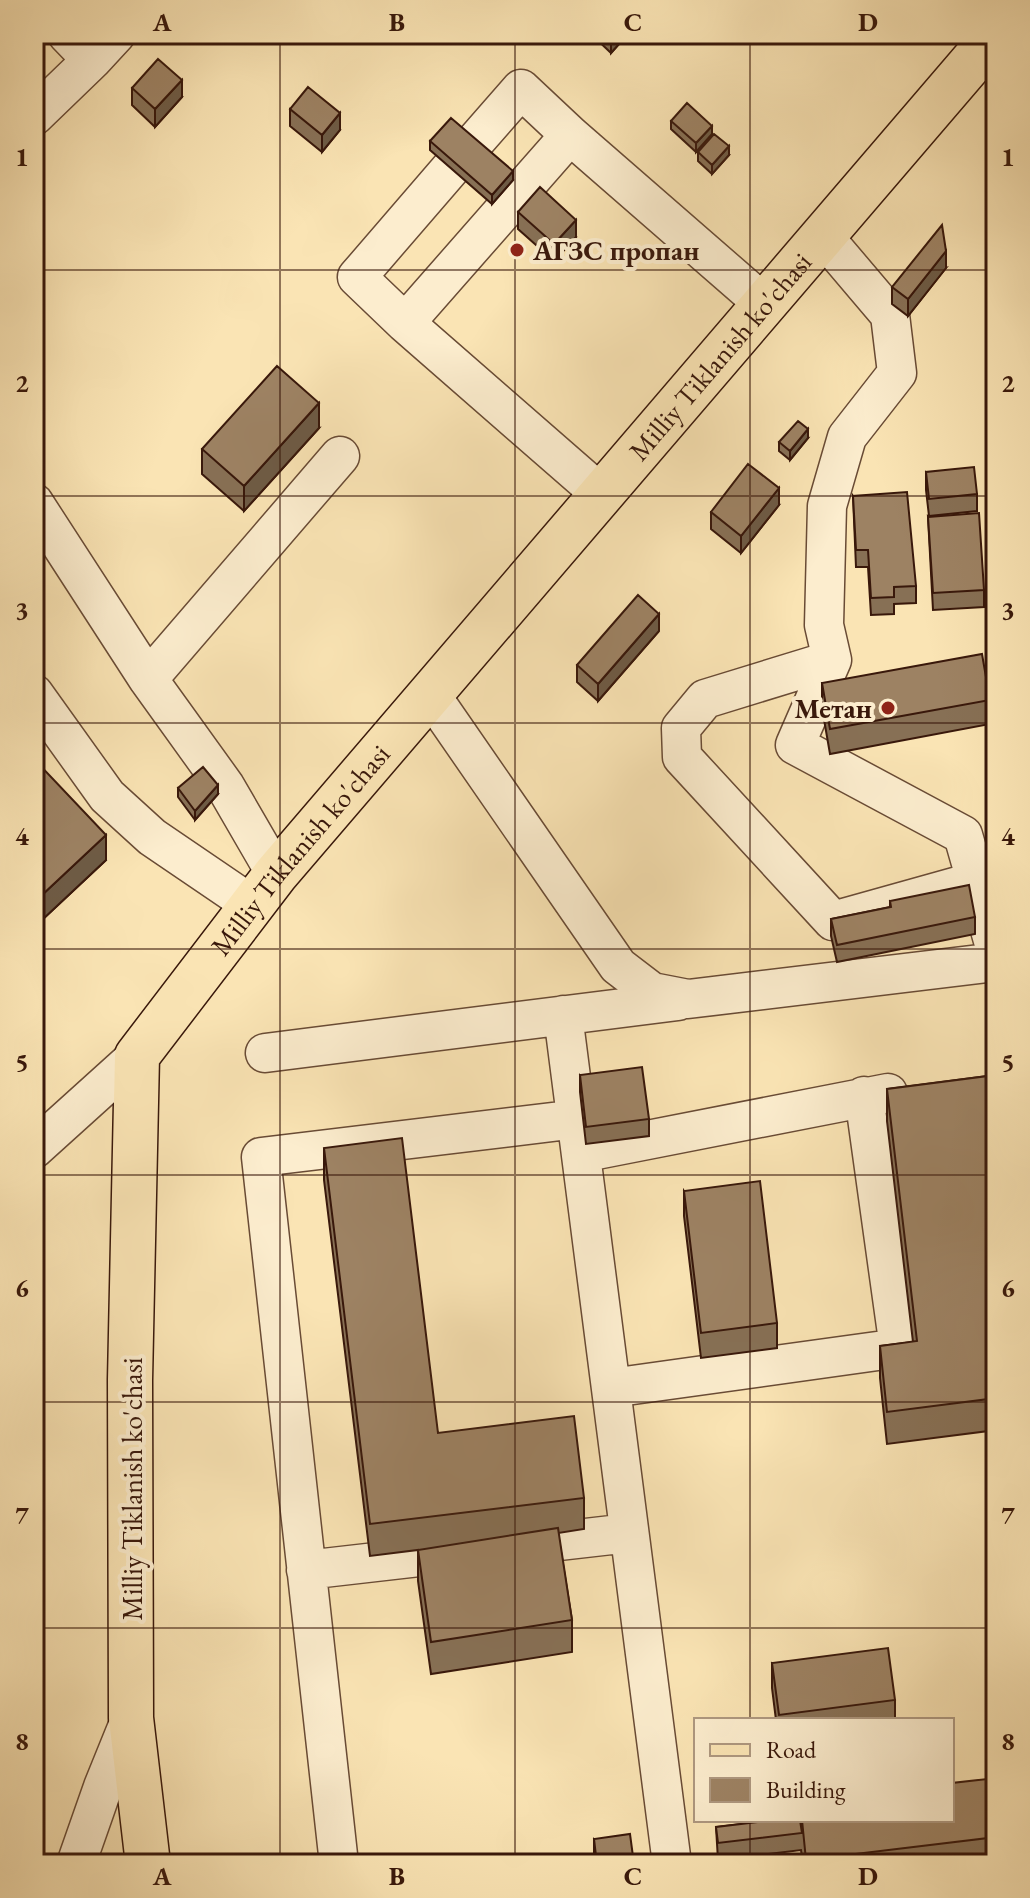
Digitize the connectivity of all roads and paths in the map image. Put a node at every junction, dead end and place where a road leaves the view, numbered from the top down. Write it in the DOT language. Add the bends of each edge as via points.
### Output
graph roads {
  1 [pos="996,34"];
  2 [pos="91,43"];
  3 [pos="34,116"];
  4 [pos="570,135"];
  5 [pos="823,236"];
  6 [pos="764,304"];
  7 [pos="405,323"];
  8 [pos="340,456"];
  9 [pos="602,495"];
  10 [pos="34,503"];
  11 [pos="832,660"];
  12 [pos="148,679"];
  13 [pos="34,694"];
  14 [pos="430,694"];
  15 [pos="976,881"];
  16 [pos="264,890"];
  17 [pos="996,951"];
  18 [pos="996,962"];
  19 [pos="688,999"];
  20 [pos="563,1015"];
  21 [pos="265,1053"];
  22 [pos="137,1056"];
  23 [pos="922,1089"];
  24 [pos="864,1096"];
  25 [pos="579,1136"];
  26 [pos="34,1149"];
  27 [pos="611,1388"];
  28 [pos="629,1533"];
  29 [pos="306,1570"];
  30 [pos="131,1718"];
  31 [pos="682,1822"];
  32 [pos="76,1864"];
  33 [pos="148,1864"];
  34 [pos="339,1864"];
  35 [pos="672,1864"];
  1 -- 5 [label="main road, Milliy Tiklanish ko'chasi"];
  2 -- 3 [label="street"];
  4 -- 6 [label="street"];
  4 -- 7 [label="street"];
  4 -- 7 [label="street" via="521,89 462,156 357,277"];
  5 -- 6 [label="main road, Milliy Tiklanish ko'chasi"];
  5 -- 11 [label="street" via="890,315 897,373 847,437 827,506 824,625"];
  6 -- 9 [label="main road, Milliy Tiklanish ko'chasi"];
  7 -- 9 [label="street"];
  8 -- 12 [label="street"];
  9 -- 14 [label="main road, Milliy Tiklanish ko'chasi"];
  10 -- 12 [label="street"];
  11 -- 15 [label="street" via="795,745 963,835"];
  11 -- 15 [label="street" via="705,699 681,728 682,757 833,921"];
  12 -- 16 [label="street" via="225,786"];
  13 -- 16 [label="street" via="107,796 152,837"];
  14 -- 16 [label="main road, Milliy Tiklanish ko'chasi"];
  14 -- 19 [label="street" via="618,966 652,992"];
  15 -- 17 [label="street"];
  16 -- 22 [label="main road, Milliy Tiklanish ko'chasi"];
  18 -- 19 [label="street"];
  19 -- 20 [label="street"];
  20 -- 21 [label="street"];
  20 -- 25 [label="street"];
  22 -- 26 [label="street"];
  22 -- 30 [label="main road, Milliy Tiklanish ko'chasi" via="130,1380"];
  23 -- 24 [label="street"];
  24 -- 25 [label="street"];
  24 -- 27 [label="street" via="899,1348"];
  25 -- 27 [label="street"];
  25 -- 29 [label="street" via="261,1157"];
  27 -- 28 [label="street"];
  28 -- 29 [label="street"];
  28 -- 31 [label="street"];
  29 -- 34 [label="street"];
  30 -- 32 [label="street"];
  30 -- 33 [label="main road, Milliy Tiklanish ko'chasi"];
  31 -- 35 [label="street"];
}
